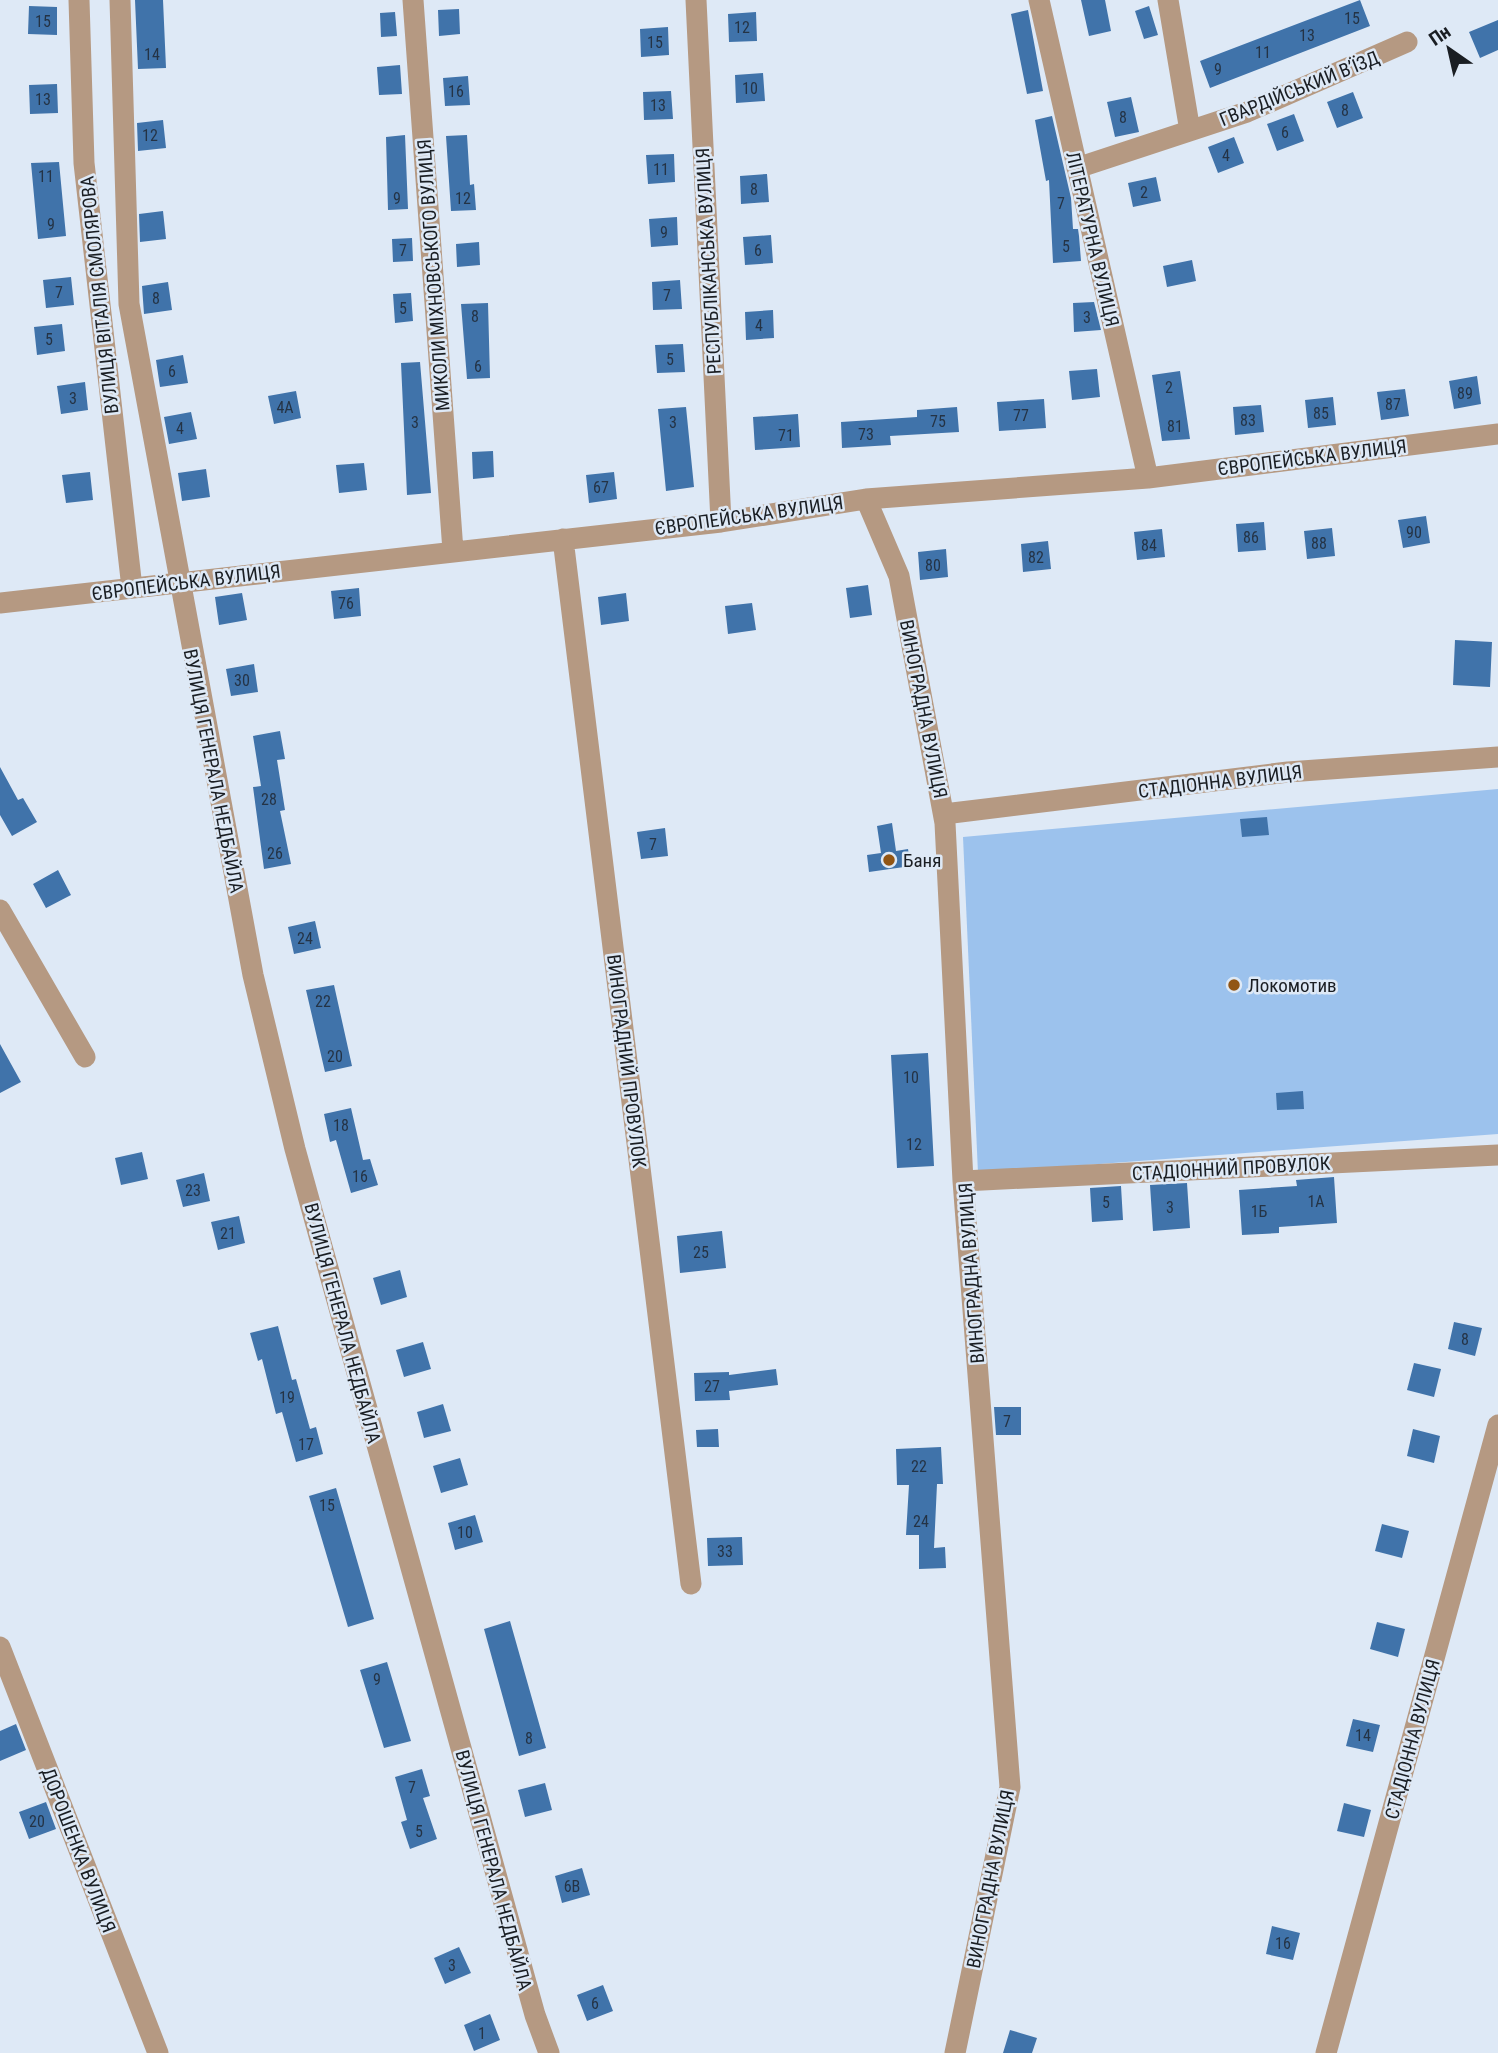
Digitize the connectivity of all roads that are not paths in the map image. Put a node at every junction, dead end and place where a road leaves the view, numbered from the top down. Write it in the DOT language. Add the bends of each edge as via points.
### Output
graph roads {
  1 [pos="79,0"];
  2 [pos="120,0"];
  3 [pos="413,0"];
  4 [pos="696,0"];
  5 [pos="1039,0"];
  6 [pos="1168,0"];
  7 [pos="1407,42"];
  8 [pos="1190,131"];
  9 [pos="1077,168"];
  10 [pos="1498,434"];
  11 [pos="1148,478"];
  12 [pos="866,499"];
  13 [pos="721,522"];
  14 [pos="563,539"];
  15 [pos="453,551"];
  16 [pos="178,583"];
  17 [pos="132,588"];
  18 [pos="0,603"];
  19 [pos="1498,757"];
  20 [pos="944,814"];
  21 [pos="0,910"];
  22 [pos="85,1057"];
  23 [pos="1498,1154"];
  24 [pos="963,1181"];
  25 [pos="1498,1425"];
  26 [pos="691,1584"];
  27 [pos="0,1647"];
  28 [pos="158,2053"];
  29 [pos="549,2053"];
  30 [pos="955,2053"];
  31 [pos="1326,2053"];
  1 -- 17 [label="street, ВУЛИЦЯ ВІТАЛІЯ СМОЛЯРОВА" via="84,163"];
  2 -- 16 [label="street, ВУЛИЦЯ ВІТАЛІЯ СМОЛЯРОВА" via="129,304"];
  3 -- 15 [label="street, МИКОЛИ МІХНОВСЬКОГО ВУЛИЦЯ"];
  4 -- 13 [label="street, РЕСПУБЛІКАНСЬКА ВУЛИЦЯ"];
  5 -- 9 [label="street, ЛІТЕРАТУРНА ВУЛИЦЯ"];
  6 -- 8 [label="street"];
  7 -- 8 [label="street, ГВАРДІЙСЬКИЙ В’ЇЗД" via="1247,113"];
  8 -- 9 [label="street, ГВАРДІЙСЬКИЙ В’ЇЗД"];
  9 -- 11 [label="street, ЛІТЕРАТУРНА ВУЛИЦЯ"];
  10 -- 11 [label="street, ЄВРОПЕЙСЬКА ВУЛИЦЯ"];
  11 -- 12 [label="street, ЄВРОПЕЙСЬКА ВУЛИЦЯ"];
  12 -- 13 [label="street, ЄВРОПЕЙСЬКА ВУЛИЦЯ"];
  12 -- 20 [label="street, ВИНОГРАДНА ВУЛИЦЯ" via="899,576"];
  13 -- 14 [label="street, ЄВРОПЕЙСЬКА ВУЛИЦЯ"];
  14 -- 15 [label="street, ЄВРОПЕЙСЬКА ВУЛИЦЯ"];
  14 -- 26 [label="street, ВИНОГРАДНИЙ ПРОВУЛОК"];
  15 -- 16 [label="street, ЄВРОПЕЙСЬКА ВУЛИЦЯ"];
  16 -- 17 [label="street, ЄВРОПЕЙСЬКА ВУЛИЦЯ"];
  16 -- 29 [label="street, ВУЛИЦЯ ГЕНЕРАЛА НЕДБАЙЛА" via="253,975 295,1149"];
  17 -- 18 [label="street, ЄВРОПЕЙСЬКА ВУЛИЦЯ"];
  19 -- 20 [label="street, СТАДІОННА ВУЛИЦЯ" via="1289,772"];
  20 -- 24 [label="street, ВИНОГРАДНА ВУЛИЦЯ"];
  21 -- 22 [label="street"];
  23 -- 24 [label="street, СТАДІОННИЙ ПРОВУЛОК"];
  24 -- 30 [label="street, ВИНОГРАДНА ВУЛИЦЯ" via="1010,1787"];
  25 -- 31 [label="street, СТАДІОННА ВУЛИЦЯ"];
  27 -- 28 [label="street, ДОРОШЕНКА ВУЛИЦЯ"];
}
